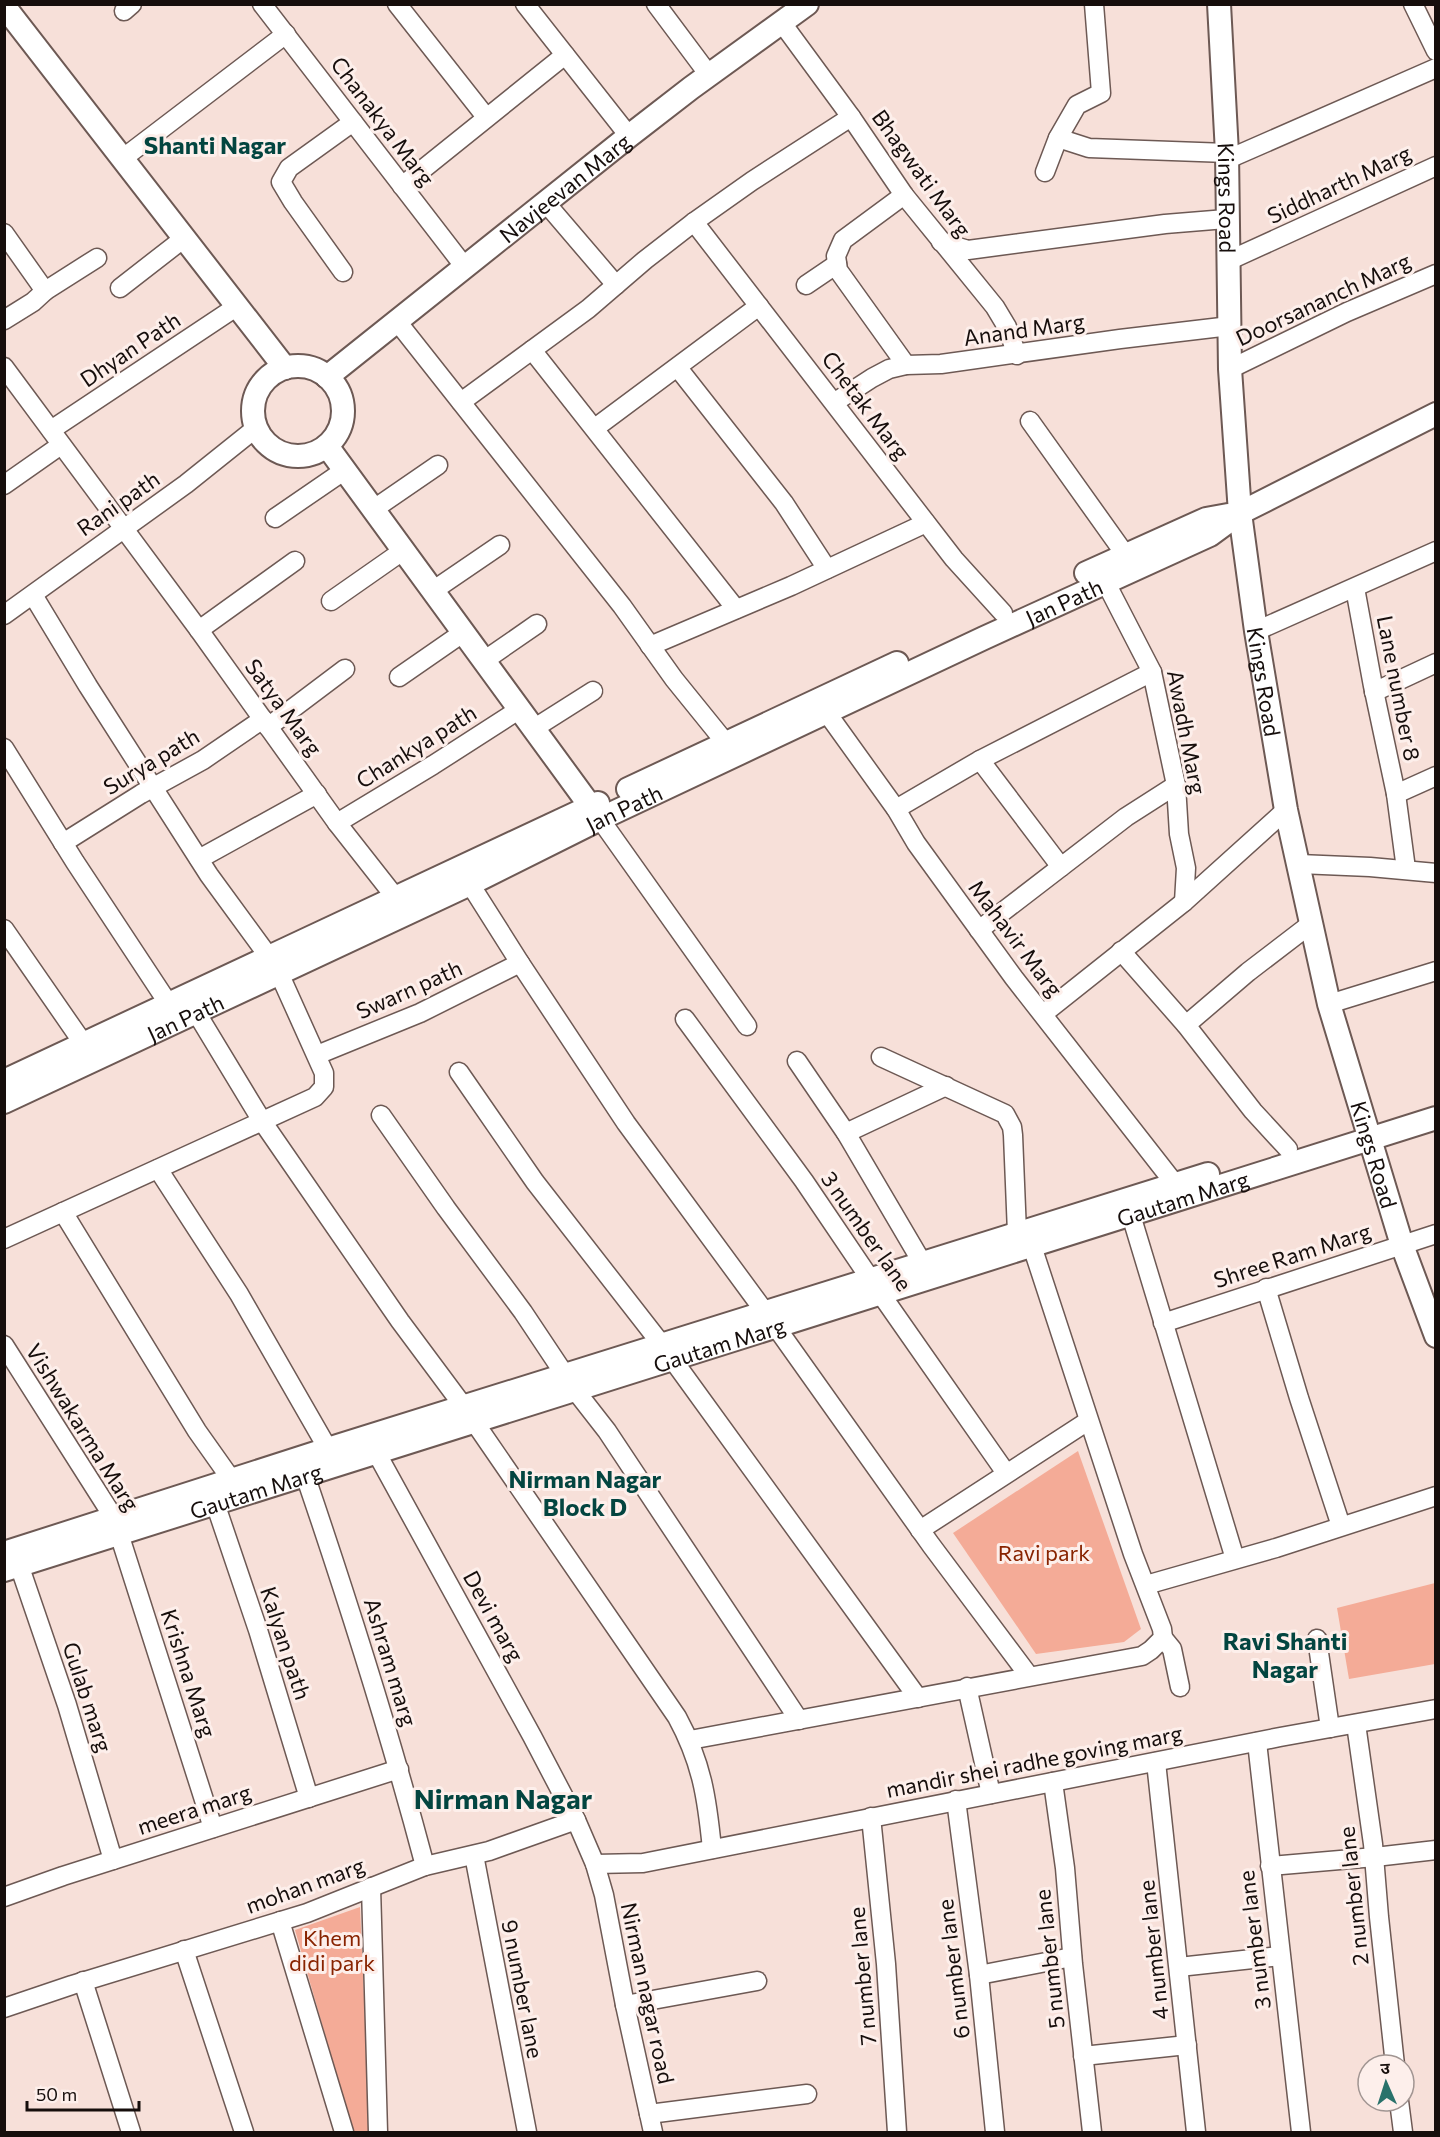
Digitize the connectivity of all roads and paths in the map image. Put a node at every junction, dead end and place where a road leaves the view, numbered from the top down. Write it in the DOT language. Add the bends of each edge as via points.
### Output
graph roads {
  1 [pos="262,4"];
  2 [pos="397,4"];
  3 [pos="525,4"];
  4 [pos="656,4"];
  5 [pos="807,4"];
  6 [pos="1094,4"];
  7 [pos="1219,4"];
  8 [pos="1413,4"];
  9 [pos="4,6"];
  10 [pos="782,23"];
  11 [pos="286,34"];
  12 [pos="1436,51"];
  13 [pos="565,56"];
  14 [pos="1436,68"];
  15 [pos="709,75"];
  16 [pos="486,117"];
  17 [pos="851,117"];
  18 [pos="353,122"];
  19 [pos="629,136"];
  20 [pos="1058,138"];
  21 [pos="1226,157"];
  22 [pos="122,159"];
  23 [pos="1436,166"];
  24 [pos="1045,172"];
  25 [pos="402,186"];
  26 [pos="903,195"];
  27 [pos="545,202"];
  28 [pos="1226,219"];
  29 [pos="694,222"];
  30 [pos="4,233"];
  31 [pos="183,239"];
  32 [pos="941,242"];
  33 [pos="97,258"];
  34 [pos="1230,260"];
  35 [pos="837,264"];
  36 [pos="464,266"];
  37 [pos="343,272"];
  38 [pos="1436,274"];
  39 [pos="616,285"];
  40 [pos="806,285"];
  41 [pos="120,288"];
  42 [pos="45,291"];
  43 [pos="759,306"];
  44 [pos="236,307"];
  45 [pos="4,320"];
  46 [pos="396,320"];
  47 [pos="1230,326"];
  48 [pos="532,350"];
  49 [pos="1017,355"];
  50 [pos="906,365"];
  51 [pos="4,367"];
  52 [pos="285,368"];
  53 [pos="678,368"];
  54 [pos="1230,369"];
  55 [pos="327,377"];
  56 [pos="461,402"];
  57 [pos="835,402"];
  58 [pos="1436,414"];
  59 [pos="1030,421"];
  60 [pos="256,428"];
  61 [pos="595,428"];
  62 [pos="56,437"];
  63 [pos="327,446"];
  64 [pos="438,465"];
  65 [pos="345,470"];
  66 [pos="4,485"];
  67 [pos="374,509"];
  68 [pos="1240,513"];
  69 [pos="275,518"];
  70 [pos="926,523"];
  71 [pos="123,529"];
  72 [pos="500,545"];
  73 [pos="404,550"];
  74 [pos="1436,551"];
  75 [pos="295,561"];
  76 [pos="1130,561"];
  77 [pos="827,569"];
  78 [pos="1105,581"];
  79 [pos="1355,588"];
  80 [pos="434,590"];
  81 [pos="33,595"];
  82 [pos="331,601"];
  83 [pos="736,609"];
  84 [pos="1003,613"];
  85 [pos="4,615"];
  86 [pos="537,624"];
  87 [pos="199,630"];
  88 [pos="1256,631"];
  89 [pos="464,632"];
  90 [pos="650,646"];
  91 [pos="485,660"];
  92 [pos="1436,663"];
  93 [pos="345,669"];
  94 [pos="1152,672"];
  95 [pos="399,678"];
  96 [pos="593,692"];
  97 [pos="1374,692"];
  98 [pos="520,709"];
  99 [pos="827,713"];
  100 [pos="265,723"];
  101 [pos="533,729"];
  102 [pos="725,742"];
  103 [pos="4,748"];
  104 [pos="980,760"];
  105 [pos="1436,776"];
  106 [pos="1176,785"];
  107 [pos="153,788"];
  108 [pos="316,794"];
  109 [pos="1396,794"];
  110 [pos="896,809"];
  111 [pos="1286,810"];
  112 [pos="596,812"];
  113 [pos="337,823"];
  114 [pos="63,843"];
  115 [pos="199,859"];
  116 [pos="1299,864"];
  117 [pos="1061,867"];
  118 [pos="1406,869"];
  119 [pos="1436,873"];
  120 [pos="470,884"];
  121 [pos="1184,902"];
  122 [pos="402,905"];
  123 [pos="1312,923"];
  124 [pos="4,929"];
  125 [pos="979,930"];
  126 [pos="1121,951"];
  127 [pos="520,963"];
  128 [pos="274,965"];
  129 [pos="1436,971"];
  130 [pos="168,1003"];
  131 [pos="1329,1004"];
  132 [pos="196,1012"];
  133 [pos="1043,1014"];
  134 [pos="685,1019"];
  135 [pos="1186,1025"];
  136 [pos="747,1026"];
  137 [pos="84,1043"];
  138 [pos="317,1055"];
  139 [pos="881,1057"];
  140 [pos="797,1061"];
  141 [pos="459,1072"];
  142 [pos="4,1081"];
  143 [pos="946,1086"];
  144 [pos="4,1102"];
  145 [pos="1436,1104"];
  146 [pos="381,1115"];
  147 [pos="1436,1118"];
  148 [pos="262,1121"];
  149 [pos="846,1133"];
  150 [pos="1367,1133"];
  151 [pos="1288,1149"];
  152 [pos="158,1168"];
  153 [pos="1175,1184"];
  154 [pos="63,1212"];
  155 [pos="1131,1215"];
  156 [pos="1436,1234"];
  157 [pos="4,1239"];
  158 [pos="1024,1240"];
  159 [pos="1402,1245"];
  160 [pos="922,1264"];
  161 [pos="876,1287"];
  162 [pos="1266,1288"];
  163 [pos="771,1320"];
  164 [pos="1163,1323"];
  165 [pos="1435,1333"];
  166 [pos="4,1345"];
  167 [pos="667,1352"];
  168 [pos="570,1383"];
  169 [pos="469,1414"];
  170 [pos="1088,1421"];
  171 [pos="372,1444"];
  172 [pos="328,1449"];
  173 [pos="1006,1473"];
  174 [pos="305,1475"];
  175 [pos="235,1488"];
  176 [pos="1436,1496"];
  177 [pos="214,1503"];
  178 [pos="117,1526"];
  179 [pos="1341,1526"];
  180 [pos="920,1530"];
  181 [pos="11,1560"];
  182 [pos="1235,1560"];
  183 [pos="1146,1585"];
  184 [pos="1163,1638"];
  185 [pos="1317,1639"];
  186 [pos="1029,1676"];
  187 [pos="968,1687"];
  188 [pos="1180,1687"];
  189 [pos="918,1698"];
  190 [pos="1436,1709"];
  191 [pos="800,1720"];
  192 [pos="1356,1724"];
  193 [pos="1330,1728"];
  194 [pos="690,1740"];
  195 [pos="1257,1742"];
  196 [pos="1156,1762"];
  197 [pos="399,1769"];
  198 [pos="1053,1782"];
  199 [pos="991,1794"];
  200 [pos="309,1798"];
  201 [pos="956,1800"];
  202 [pos="871,1817"];
  203 [pos="576,1820"];
  204 [pos="213,1828"];
  205 [pos="712,1849"];
  206 [pos="1436,1850"];
  207 [pos="474,1855"];
  208 [pos="1375,1857"];
  209 [pos="113,1860"];
  210 [pos="595,1864"];
  211 [pos="425,1866"];
  212 [pos="1270,1866"];
  213 [pos="371,1887"];
  214 [pos="4,1897"];
  215 [pos="280,1921"];
  216 [pos="184,1950"];
  217 [pos="1280,1956"];
  218 [pos="1072,1957"];
  219 [pos="1179,1967"];
  220 [pos="979,1975"];
  221 [pos="82,1981"];
  222 [pos="757,1981"];
  223 [pos="625,2005"];
  224 [pos="4,2008"];
  225 [pos="1187,2045"];
  226 [pos="1394,2053"];
  227 [pos="1083,2056"];
  228 [pos="807,2094"];
  229 [pos="1400,2113"];
  230 [pos="649,2114"];
  231 [pos="131,2133"];
  232 [pos="244,2133"];
  233 [pos="344,2133"];
  234 [pos="378,2133"];
  235 [pos="527,2133"];
  236 [pos="653,2133"];
  237 [pos="897,2133"];
  238 [pos="994,2133"];
  239 [pos="1092,2133"];
  240 [pos="1196,2133"];
  241 [pos="1301,2133"];
  242 [pos="1402,2133"];
  1 -- 11 [label="street, Chanakya Marg"];
  2 -- 16 [label="street"];
  3 -- 13 [label="street"];
  4 -- 15 [label="street"];
  5 -- 10 [label="street, Navjeevan Marg"];
  6 -- 20 [label="street" via="1101,93 1077,105"];
  7 -- 21 [label="street, Kings Road"];
  8 -- 12 [label="street"];
  9 -- 22 [label="street"];
  10 -- 15 [label="street, Navjeevan Marg"];
  10 -- 17 [label="street, Bhagwati Marg"];
  11 -- 18 [label="street, Chanakya Marg"];
  11 -- 22 [label="street"];
  13 -- 16 [label="street"];
  13 -- 19 [label="street"];
  14 -- 21 [label="street"];
  15 -- 19 [label="street, Navjeevan Marg"];
  16 -- 25 [label="street"];
  17 -- 26 [label="street, Bhagwati Marg"];
  17 -- 29 [label="street"];
  18 -- 25 [label="street, Chanakya Marg"];
  18 -- 37 [label="street" via="289,168 281,182"];
  19 -- 27 [label="street, Navjeevan Marg"];
  20 -- 21 [label="street" via="1089,148"];
  20 -- 24 [label="street"];
  21 -- 28 [label="street, Kings Road"];
  22 -- 31 [label="street"];
  23 -- 34 [label="street, Siddharth Marg"];
  25 -- 36 [label="street, Chanakya Marg"];
  26 -- 32 [label="street, Bhagwati Marg"];
  26 -- 35 [label="street" via="843,240"];
  27 -- 36 [label="street, Navjeevan Marg"];
  27 -- 39 [label="street"];
  28 -- 32 [label="street" via="968,250"];
  28 -- 34 [label="street, Kings Road"];
  29 -- 39 [label="street"];
  29 -- 43 [label="street, Chetak Marg"];
  30 -- 42 [label="street"];
  31 -- 41 [label="street"];
  31 -- 44 [label="street"];
  32 -- 49 [label="street, Bhagwati Marg" via="995,307"];
  33 -- 42 [label="street"];
  34 -- 47 [label="street, Kings Road"];
  35 -- 40 [label="street"];
  35 -- 50 [label="street"];
  36 -- 46 [label="street, Navjeevan Marg"];
  38 -- 54 [label="street, Doorsananch Marg"];
  39 -- 48 [label="street"];
  42 -- 45 [label="street"];
  43 -- 53 [label="street"];
  43 -- 57 [label="street, Chetak Marg"];
  44 -- 52 [label="street"];
  44 -- 62 [label="street, Dhyan Path"];
  46 -- 55 [label="street, Navjeevan Marg"];
  46 -- 56 [label="street"];
  47 -- 49 [label="street, Anand Marg"];
  47 -- 54 [label="street, Kings Road"];
  48 -- 56 [label="street"];
  48 -- 61 [label="street"];
  49 -- 50 [label="street, Anand Marg"];
  50 -- 57 [label="street, Anand Marg" via="889,369"];
  51 -- 62 [label="street, Satya Marg"];
  52 -- 55 [label="street" via="300,366"];
  52 -- 60 [label="street" via="269,377 257,392 253,410"];
  53 -- 61 [label="street"];
  53 -- 77 [label="street" via="784,503"];
  54 -- 68 [label="street, Kings Road"];
  55 -- 63 [label="street" via="339,393 343,411 341,424"];
  56 -- 90 [label="street"];
  57 -- 70 [label="street, Chetak Marg"];
  58 -- 68 [label="street, Jan Path"];
  59 -- 76 [label="street"];
  60 -- 63 [label="street" via="270,447 281,453 310,454"];
  60 -- 71 [label="street, Rani path"];
  61 -- 83 [label="street"];
  62 -- 66 [label="street, Dhyan Path"];
  62 -- 71 [label="street, Satya Marg"];
  63 -- 65 [label="street"];
  64 -- 67 [label="street"];
  65 -- 67 [label="street"];
  65 -- 69 [label="street"];
  67 -- 73 [label="street"];
  68 -- 76 [label="street, Jan Path" via="1206,519"];
  68 -- 88 [label="street, Kings Road"];
  70 -- 77 [label="street"];
  70 -- 84 [label="street, Chetak Marg"];
  71 -- 81 [label="street, Rani path"];
  71 -- 87 [label="street, Satya Marg"];
  72 -- 80 [label="street"];
  73 -- 80 [label="street"];
  73 -- 82 [label="street"];
  74 -- 79 [label="street"];
  75 -- 87 [label="street"];
  76 -- 78 [label="street, Jan Path"];
  76 -- 84 [label="street, Jan Path"];
  77 -- 83 [label="street"];
  78 -- 94 [label="street, Awadh Marg"];
  78 -- 99 [label="street, Jan Path"];
  79 -- 88 [label="street"];
  79 -- 97 [label="street, Lane number 8"];
  80 -- 89 [label="street"];
  81 -- 85 [label="street, Rani path"];
  81 -- 107 [label="street"];
  83 -- 90 [label="street"];
  84 -- 102 [label="street, Jan Path"];
  86 -- 91 [label="street"];
  87 -- 100 [label="street, Satya Marg"];
  88 -- 111 [label="street, Kings Road"];
  89 -- 91 [label="street"];
  89 -- 95 [label="street"];
  90 -- 102 [label="street"];
  91 -- 98 [label="street"];
  92 -- 97 [label="street"];
  93 -- 100 [label="street, Surya path"];
  94 -- 104 [label="street"];
  94 -- 106 [label="street, Awadh Marg"];
  96 -- 101 [label="street"];
  97 -- 109 [label="street, Lane number 8"];
  98 -- 101 [label="street"];
  98 -- 113 [label="street, Chankya path"];
  99 -- 110 [label="street, Mahavir Marg"];
  99 -- 112 [label="street, Jan Path"];
  100 -- 107 [label="street, Surya path"];
  100 -- 108 [label="street, Satya Marg"];
  101 -- 112 [label="street"];
  102 -- 112 [label="street, Jan Path"];
  103 -- 114 [label="street"];
  104 -- 110 [label="street"];
  104 -- 117 [label="street"];
  105 -- 109 [label="street"];
  106 -- 117 [label="street"];
  106 -- 121 [label="street, Awadh Marg" via="1186,868"];
  107 -- 114 [label="street, Surya path"];
  107 -- 115 [label="street"];
  108 -- 113 [label="street, Satya Marg"];
  108 -- 115 [label="street"];
  109 -- 118 [label="street, Lane number 8"];
  110 -- 125 [label="street, Mahavir Marg"];
  111 -- 116 [label="street, Kings Road"];
  111 -- 121 [label="street"];
  112 -- 120 [label="street, Jan Path"];
  112 -- 122 [label="street, Jan Path"];
  112 -- 136 [label="street"];
  113 -- 122 [label="street, Satya Marg"];
  114 -- 130 [label="street"];
  115 -- 128 [label="street"];
  116 -- 118 [label="street"];
  116 -- 123 [label="street, Kings Road"];
  117 -- 125 [label="street"];
  118 -- 119 [label="street"];
  120 -- 122 [label="street, Jan Path"];
  120 -- 127 [label="street"];
  121 -- 126 [label="street"];
  122 -- 128 [label="street, Jan Path"];
  123 -- 131 [label="street, Kings Road"];
  123 -- 135 [label="street"];
  124 -- 137 [label="street"];
  125 -- 133 [label="street, Mahavir Marg"];
  126 -- 133 [label="street"];
  126 -- 135 [label="street"];
  127 -- 138 [label="street, Swarn path" via="420,1013"];
  127 -- 163 [label="street" via="626,1123"];
  128 -- 130 [label="street, Jan Path"];
  128 -- 132 [label="street, Jan Path"];
  128 -- 138 [label="street"];
  129 -- 131 [label="street"];
  130 -- 137 [label="street, Jan Path"];
  131 -- 150 [label="street, Kings Road"];
  132 -- 144 [label="street, Jan Path"];
  132 -- 148 [label="street"];
  133 -- 153 [label="street, Mahavir Marg"];
  134 -- 161 [label="street, 3 number lane"];
  135 -- 151 [label="street"];
  137 -- 142 [label="street, Jan Path"];
  138 -- 148 [label="street" via="324,1087 315,1097"];
  139 -- 143 [label="street"];
  140 -- 149 [label="street"];
  141 -- 167 [label="street" via="535,1182"];
  143 -- 149 [label="street"];
  143 -- 158 [label="street" via="1000,1110 1012,1127"];
  145 -- 150 [label="street"];
  146 -- 168 [label="street"];
  147 -- 150 [label="street, Gautam Marg"];
  148 -- 152 [label="street"];
  148 -- 169 [label="street"];
  149 -- 160 [label="street"];
  150 -- 151 [label="street"];
  150 -- 155 [label="street, Gautam Marg"];
  150 -- 159 [label="street, Kings Road"];
  151 -- 153 [label="street"];
  152 -- 154 [label="street"];
  152 -- 172 [label="street" via="239,1294"];
  153 -- 158 [label="street"];
  154 -- 157 [label="street"];
  154 -- 175 [label="street"];
  155 -- 158 [label="street, Gautam Marg"];
  155 -- 164 [label="street"];
  156 -- 159 [label="street, Shree Ram Marg"];
  158 -- 160 [label="street"];
  158 -- 161 [label="street, Gautam Marg"];
  158 -- 170 [label="street"];
  159 -- 162 [label="street, Shree Ram Marg"];
  159 -- 165 [label="street, Kings Road"];
  160 -- 161 [label="street"];
  161 -- 163 [label="street, Gautam Marg"];
  161 -- 173 [label="street, 3 number lane"];
  162 -- 164 [label="street, Shree Ram Marg"];
  162 -- 179 [label="street"];
  163 -- 167 [label="street, Gautam Marg"];
  163 -- 180 [label="street"];
  164 -- 182 [label="street"];
  166 -- 178 [label="street, Vishwakarma Marg"];
  167 -- 168 [label="street, Gautam Marg"];
  167 -- 189 [label="street"];
  168 -- 169 [label="street, Gautam Marg"];
  168 -- 191 [label="street" via="607,1431"];
  169 -- 171 [label="street, Gautam Marg"];
  169 -- 194 [label="street"];
  170 -- 173 [label="street"];
  170 -- 183 [label="street"];
  171 -- 172 [label="street"];
  171 -- 174 [label="street, Gautam Marg"];
  171 -- 203 [label="street, Devi marg"];
  172 -- 175 [label="street"];
  173 -- 180 [label="street"];
  174 -- 175 [label="street, Gautam Marg"];
  174 -- 197 [label="street, Ashram marg"];
  175 -- 177 [label="street, Gautam Marg"];
  175 -- 178 [label="street"];
  176 -- 179 [label="street"];
  177 -- 178 [label="street, Gautam Marg"];
  177 -- 200 [label="street, Kalyan path"];
  178 -- 181 [label="street, Gautam Marg"];
  178 -- 204 [label="street, Krishna Marg"];
  179 -- 182 [label="street"];
  180 -- 186 [label="street"];
  181 -- 209 [label="street, Gulab marg" via="67,1705"];
  182 -- 183 [label="street"];
  183 -- 184 [label="street"];
  184 -- 186 [label="street" via="1142,1656"];
  184 -- 188 [label="street" via="1172,1649"];
  185 -- 193 [label="street"];
  186 -- 187 [label="street"];
  187 -- 189 [label="street"];
  187 -- 199 [label="street"];
  189 -- 191 [label="street"];
  190 -- 192 [label="street, mandir shei radhe goving marg"];
  191 -- 194 [label="street"];
  192 -- 193 [label="street, mandir shei radhe goving marg"];
  192 -- 208 [label="street, 2 number lane"];
  193 -- 195 [label="street, mandir shei radhe goving marg"];
  194 -- 205 [label="street" via="707,1799"];
  195 -- 196 [label="street, mandir shei radhe goving marg"];
  195 -- 212 [label="street, 3 number lane"];
  196 -- 198 [label="street, mandir shei radhe goving marg"];
  196 -- 219 [label="street, 4 number lane"];
  197 -- 200 [label="street, meera marg"];
  197 -- 211 [label="street, Ashram marg"];
  198 -- 199 [label="street, mandir shei radhe goving marg"];
  198 -- 218 [label="street, 5 number lane"];
  199 -- 201 [label="street, mandir shei radhe goving marg"];
  200 -- 204 [label="street, meera marg"];
  201 -- 202 [label="street, mandir shei radhe goving marg"];
  201 -- 220 [label="street, 6 number lane"];
  202 -- 205 [label="street, mandir shei radhe goving marg"];
  202 -- 237 [label="street, 7 number lane"];
  203 -- 207 [label="street, mohan marg"];
  203 -- 210 [label="street"];
  204 -- 209 [label="street, meera marg"];
  205 -- 210 [label="street, mandir shei radhe goving marg" via="643,1863"];
  206 -- 208 [label="street"];
  207 -- 211 [label="street, mohan marg"];
  207 -- 235 [label="street, 9 number lane"];
  208 -- 212 [label="street"];
  208 -- 226 [label="street, 2 number lane"];
  209 -- 214 [label="street, meera marg"];
  210 -- 223 [label="street, Nirman nagar road"];
  211 -- 213 [label="street, mohan marg"];
  212 -- 217 [label="street, 3 number lane"];
  213 -- 215 [label="street, mohan marg"];
  213 -- 234 [label="street"];
  215 -- 216 [label="street, mohan marg"];
  215 -- 233 [label="street"];
  216 -- 221 [label="street, mohan marg"];
  216 -- 232 [label="street"];
  217 -- 219 [label="street"];
  217 -- 241 [label="street, 3 number lane"];
  218 -- 220 [label="street"];
  218 -- 227 [label="street, 5 number lane"];
  219 -- 225 [label="street, 4 number lane"];
  220 -- 238 [label="street, 6 number lane"];
  221 -- 224 [label="street, mohan marg"];
  221 -- 231 [label="street"];
  222 -- 223 [label="street"];
  223 -- 230 [label="street, Nirman nagar road"];
  225 -- 227 [label="street"];
  225 -- 240 [label="street, 4 number lane"];
  227 -- 239 [label="street, 5 number lane"];
  228 -- 230 [label="street"];
  229 -- 242 [label="street"];
  230 -- 236 [label="street, Nirman nagar road"];
}
